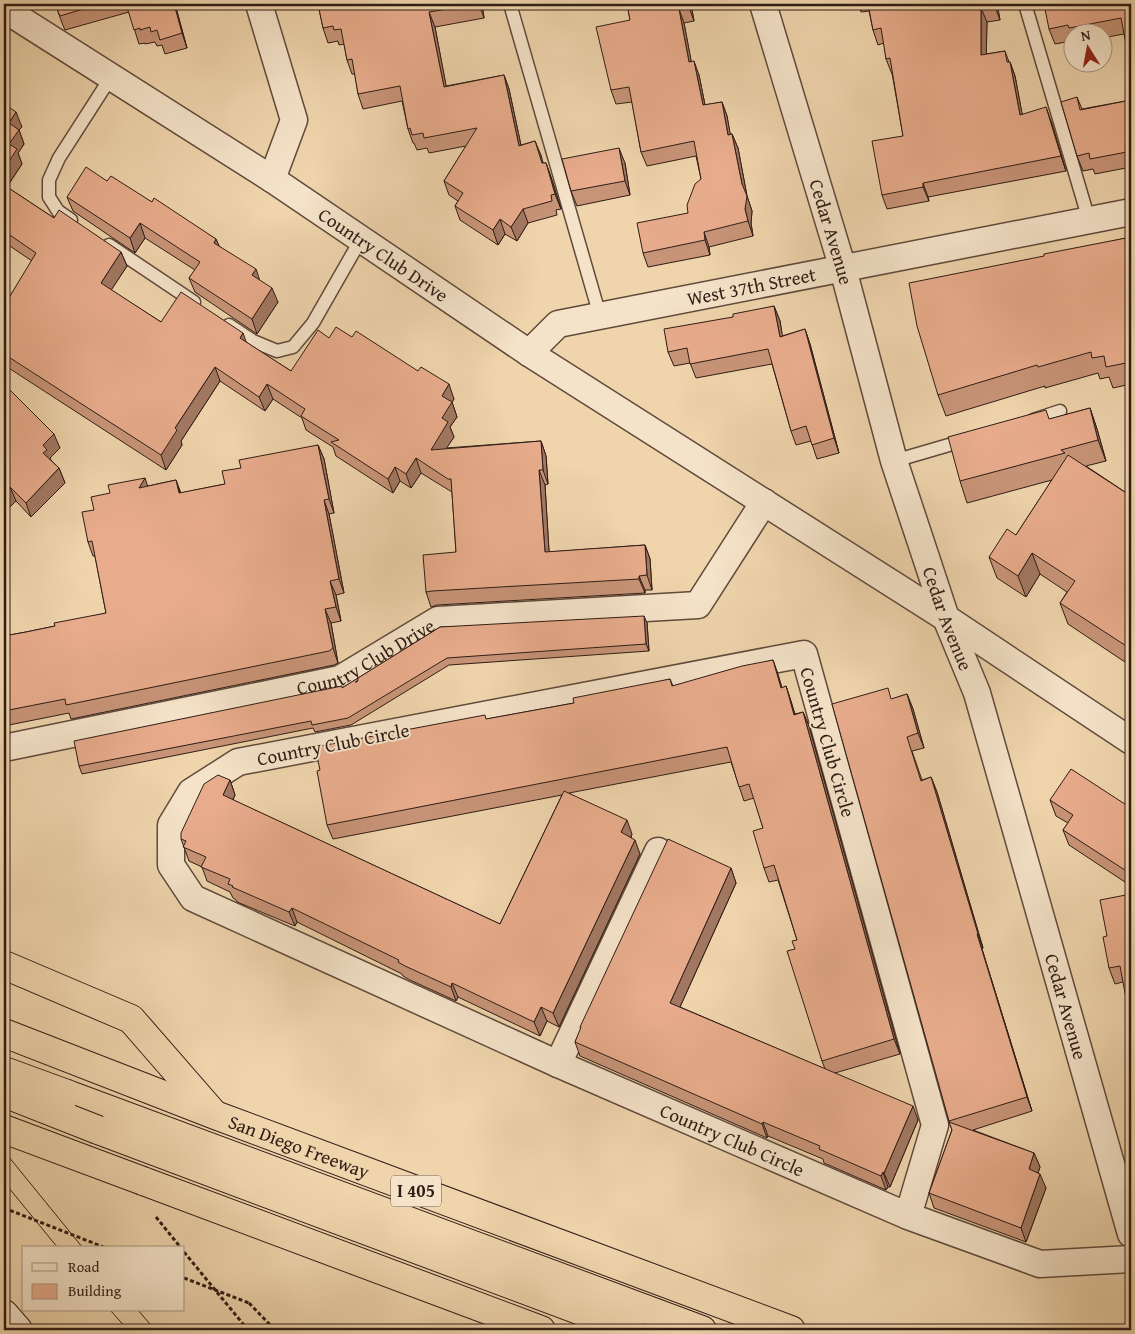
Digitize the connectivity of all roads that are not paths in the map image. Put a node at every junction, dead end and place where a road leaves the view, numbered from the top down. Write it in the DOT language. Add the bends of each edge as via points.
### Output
graph roads {
  1 [pos="259,4"];
  2 [pos="510,4"];
  3 [pos="763,4"];
  4 [pos="1024,4"];
  5 [pos="4,9"];
  6 [pos="111,77"];
  7 [pos="272,178"];
  8 [pos="1131,212"];
  9 [pos="1089,220"];
  10 [pos="83,227"];
  11 [pos="99,238"];
  12 [pos="361,239"];
  13 [pos="843,269"];
  14 [pos="204,308"];
  15 [pos="600,316"];
  16 [pos="220,319"];
  17 [pos="529,352"];
  18 [pos="1060,412"];
  19 [pos="1023,422"];
  20 [pos="977,436"];
  21 [pos="894,461"];
  22 [pos="764,502"];
  23 [pos="946,618"];
  24 [pos="1131,741"];
  25 [pos="4,748"];
  26 [pos="658,851"];
  27 [pos="4,965"];
  28 [pos="10,1035"];
  29 [pos="558,1064"];
  30 [pos="4,1071"];
  31 [pos="4,1093"];
  32 [pos="215,1115"];
  33 [pos="4,1128"];
  34 [pos="908,1216"];
  35 [pos="1131,1234"];
  36 [pos="1131,1259"];
  37 [pos="541,1330"];
  38 [pos="632,1330"];
  39 [pos="702,1330"];
  40 [pos="791,1330"];
  1 -- 7 [label="street" via="294,120"];
  2 -- 15 [label="lane"];
  3 -- 13 [label="street, Cedar Avenue"];
  4 -- 9 [label="lane"];
  5 -- 6 [label="street, Country Club Drive"];
  6 -- 7 [label="street, Country Club Drive"];
  6 -- 10 [label="lane" via="48,180 49,197 58,211"];
  7 -- 12 [label="street, Country Club Drive"];
  8 -- 9 [label="street, West 37th Street"];
  9 -- 13 [label="street, West 37th Street"];
  11 -- 14 [label="lane"];
  12 -- 16 [label="lane" via="313,323 292,347 277,351 253,341"];
  12 -- 17 [label="street, Country Club Drive"];
  13 -- 15 [label="street, West 37th Street"];
  13 -- 21 [label="street, Cedar Avenue"];
  15 -- 17 [label="street, West 37th Street" via="558,324"];
  17 -- 22 [label="street, Country Club Drive"];
  18 -- 19 [label="lane"];
  20 -- 21 [label="lane"];
  21 -- 23 [label="street, Cedar Avenue"];
  22 -- 23 [label="street, Country Club Drive"];
  22 -- 25 [label="street, Country Club Drive" via="698,605 438,620 340,679"];
  23 -- 24 [label="street, Country Club Drive"];
  23 -- 35 [label="street, Cedar Avenue" via="977,692"];
  26 -- 29 [label="street"];
  27 -- 32 [label="highway" via="130,1019"];
  28 -- 32 [label="highway, San Diego Freeway / I 405"];
  29 -- 34 [label="street, Country Club Circle"];
  29 -- 34 [label="street, Country Club Circle" via="193,898 171,865 171,824 191,792 238,762 804,654 935,1125"];
  30 -- 39 [label="highway, bridge"];
  31 -- 38 [label="highway, bridge"];
  32 -- 40 [label="highway, San Diego Freeway / I 405"];
  33 -- 37 [label="highway, bridge"];
  34 -- 36 [label="street, Country Club Circle" via="1040,1264"];
}
